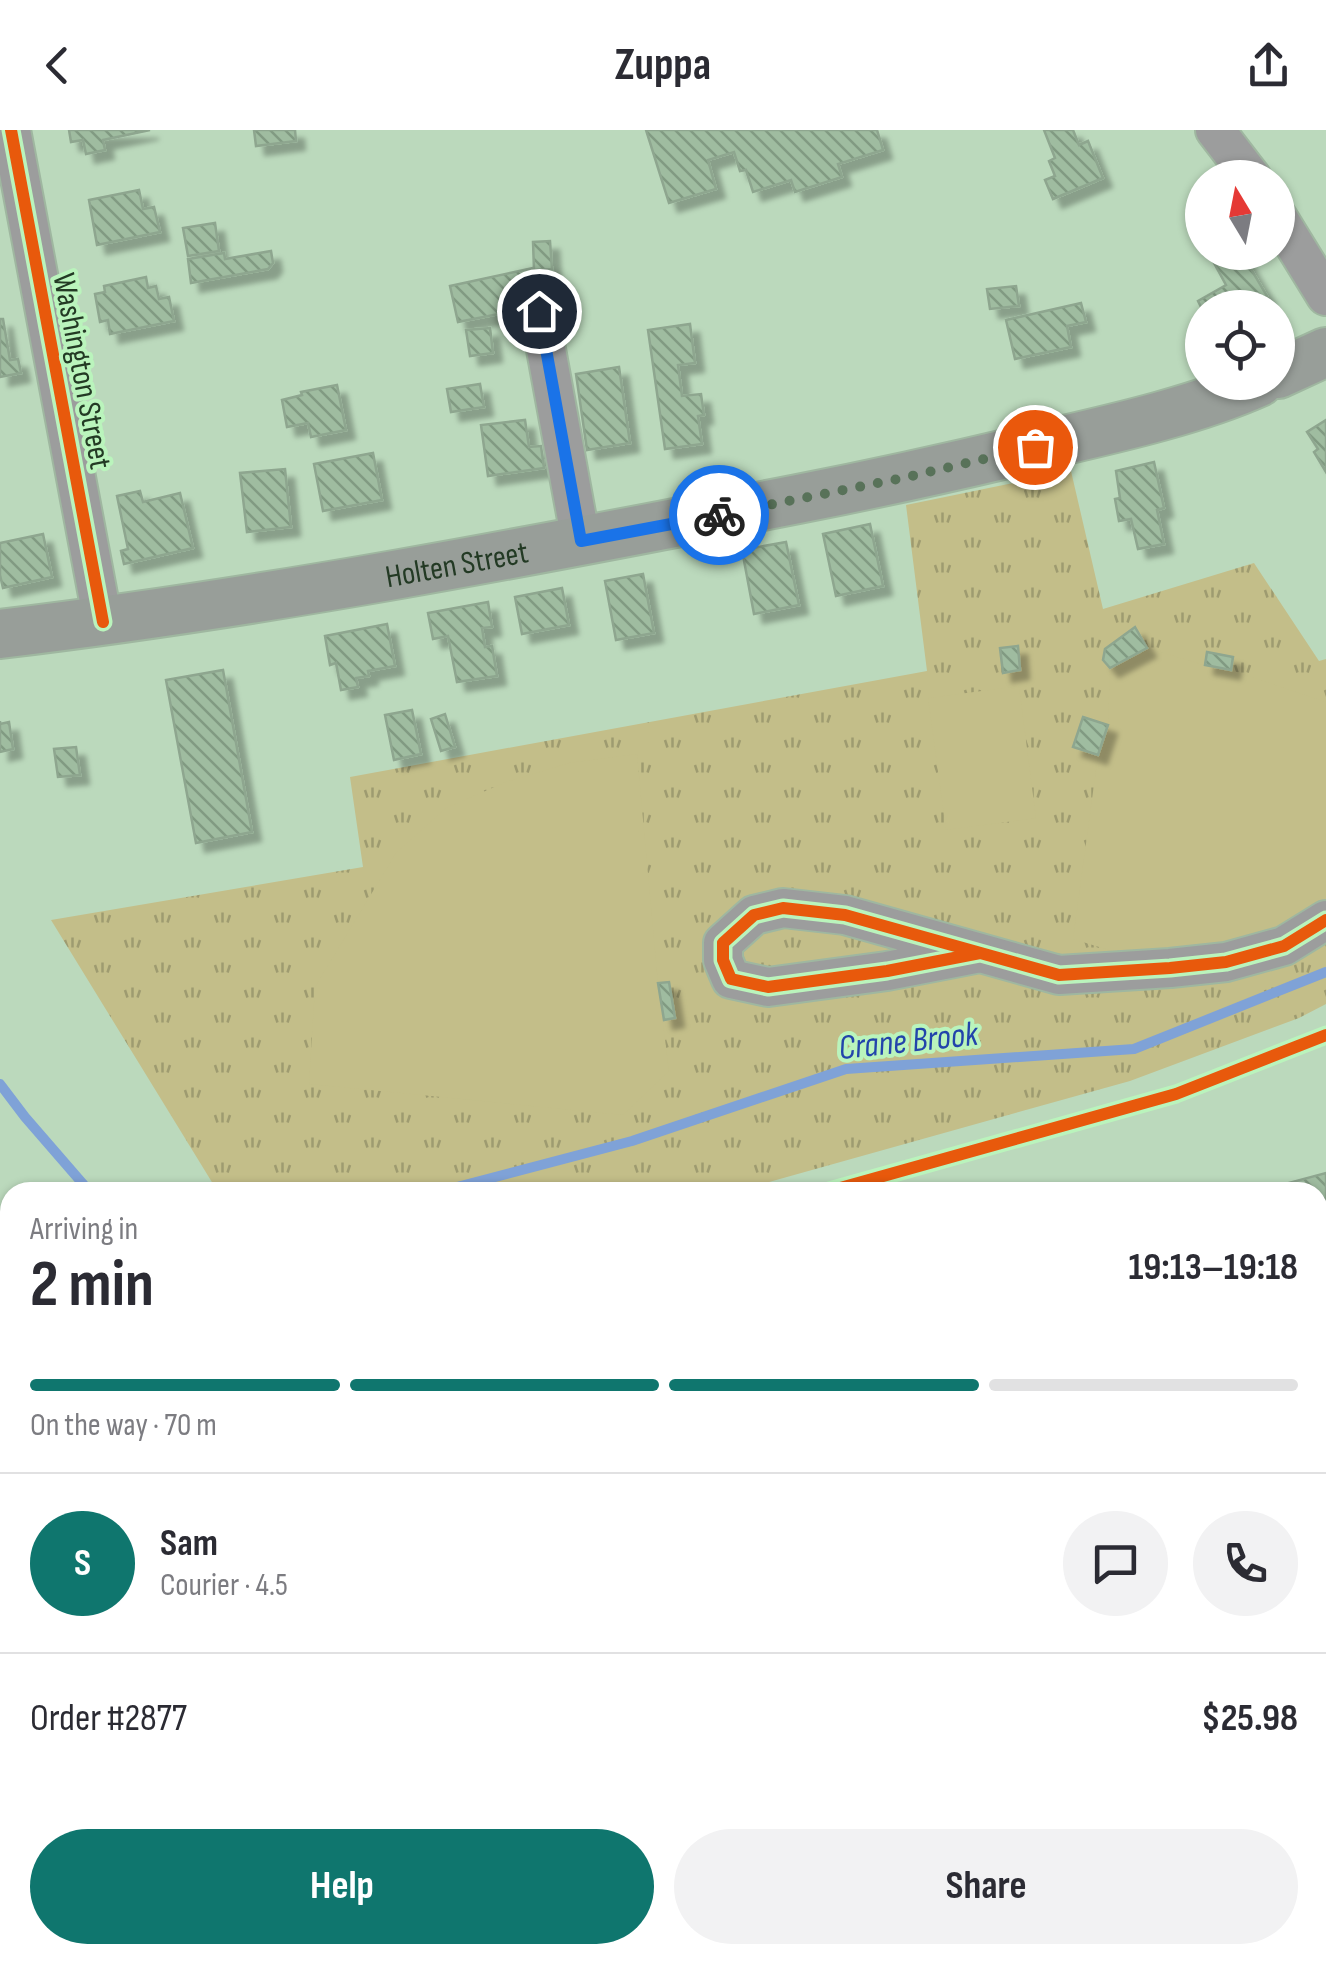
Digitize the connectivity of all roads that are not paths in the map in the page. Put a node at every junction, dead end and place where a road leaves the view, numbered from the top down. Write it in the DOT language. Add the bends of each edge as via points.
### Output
graph roads {
  1 [pos="10,130"];
  2 [pos="1214,130"];
  3 [pos="1238,160"];
  4 [pos="1295,246"];
  5 [pos="1326,296"];
  6 [pos="539,311"];
  7 [pos="1326,352"];
  8 [pos="1295,366"];
  9 [pos="1213,400"];
  10 [pos="581,541"];
  11 [pos="103,622"];
  12 [pos="0,634"];
  13 [pos="1326,920"];
  14 [pos="980,954"];
  1 -- 11 [label="street, Washington Street"];
  2 -- 3 [label="street"];
  4 -- 5 [label="street"];
  6 -- 10 [label="street"];
  7 -- 8 [label="main road"];
  9 -- 10 [label="main road, Holten Street" via="903,478"];
  10 -- 11 [label="main road, Holten Street"];
  11 -- 12 [label="main road, Holten Street"];
  13 -- 14 [label="street" via="1284,946 1170,968 1058,975"];
  14 -- 14 [label="street" via="845,915 783,908 754,915 723,943 731,978 768,988"];
}
